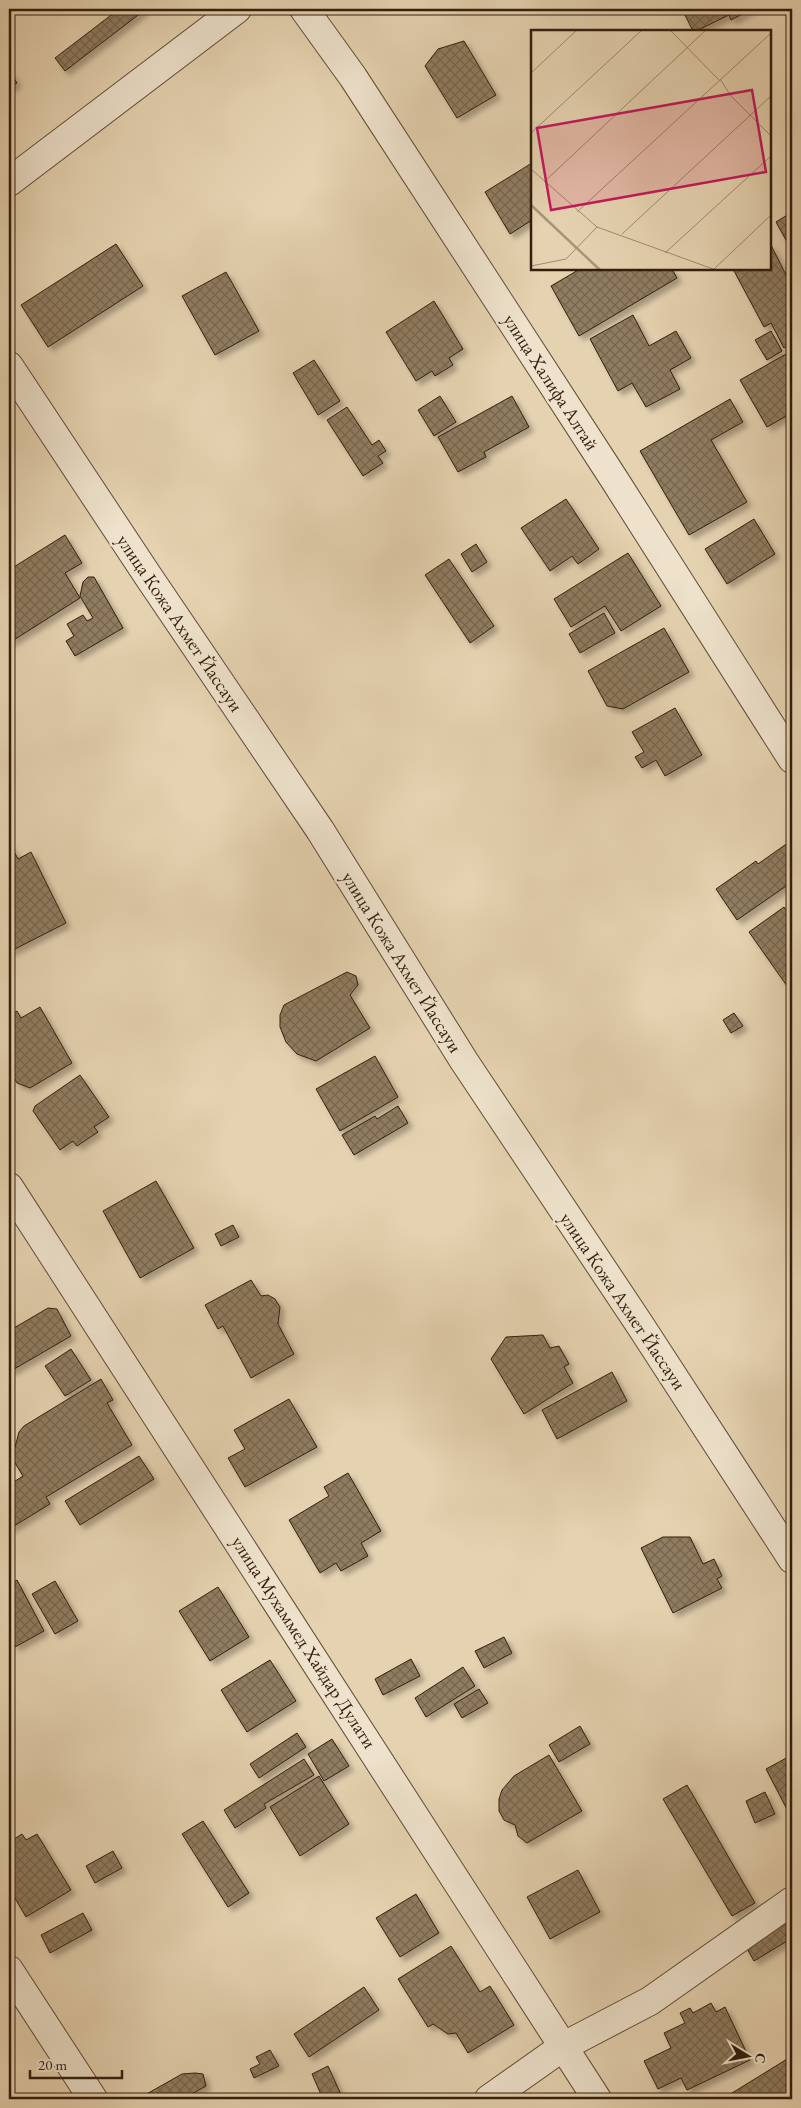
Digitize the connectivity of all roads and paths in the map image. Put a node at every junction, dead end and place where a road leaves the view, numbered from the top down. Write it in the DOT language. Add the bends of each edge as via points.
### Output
graph roads {
  1 [pos="237,9"];
  2 [pos="304,9"];
  3 [pos="9,182"];
  4 [pos="9,366"];
  5 [pos="792,759"];
  6 [pos="9,1186"];
  7 [pos="792,1559"];
  8 [pos="792,1901"];
  9 [pos="9,1970"];
  10 [pos="564,2046"];
  11 [pos="93,2099"];
  12 [pos="489,2099"];
  13 [pos="598,2099"];
  1 -- 3 [label="street"];
  2 -- 5 [label="street, улица Халифа Алтай" via="364,94"];
  4 -- 7 [label="street, улица Кожа Ахмет Йассауи" via="320,830 464,1062"];
  6 -- 10 [label="street, улица Мухаммед Хайдар Дулати"];
  8 -- 10 [label="street" via="650,2001"];
  9 -- 11 [label="street"];
  10 -- 12 [label="street"];
  10 -- 13 [label="street, улица Мухаммед Хайдар Дулати"];
}
